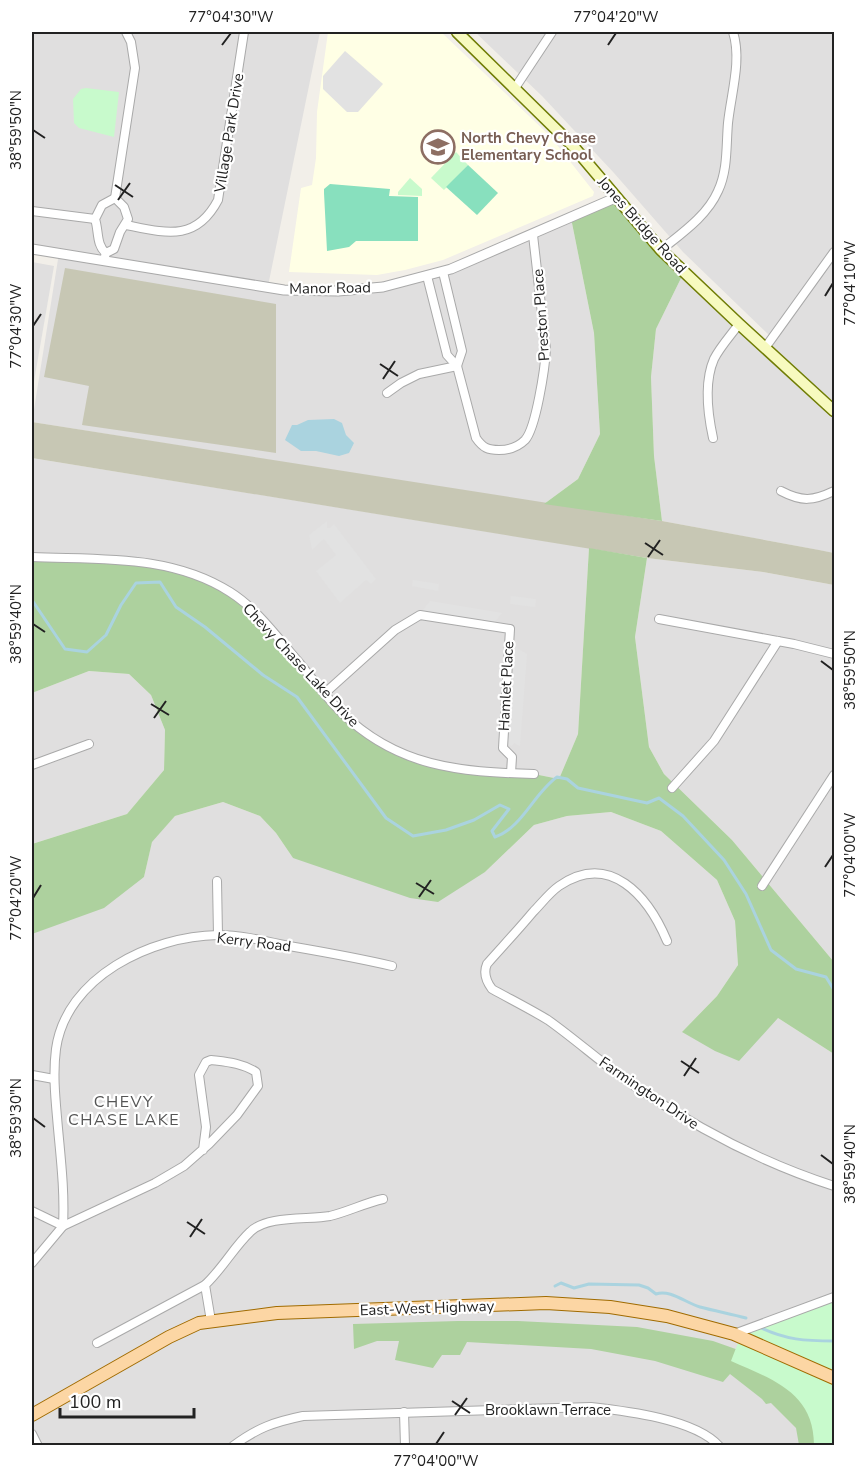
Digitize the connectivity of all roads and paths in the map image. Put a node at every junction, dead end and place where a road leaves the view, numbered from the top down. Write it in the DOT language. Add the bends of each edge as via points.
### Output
graph roads {
  1 [pos="126,32"];
  2 [pos="244,32"];
  3 [pos="457,32"];
  4 [pos="552,32"];
  5 [pos="733,32"];
  6 [pos="515,88"];
  7 [pos="115,198"];
  8 [pos="615,198"];
  9 [pos="32,211"];
  10 [pos="95,219"];
  11 [pos="126,225"];
  12 [pos="533,235"];
  13 [pos="32,249"];
  14 [pos="661,250"];
  15 [pos="834,252"];
  16 [pos="105,257"];
  17 [pos="443,272"];
  18 [pos="427,276"];
  19 [pos="739,324"];
  20 [pos="765,348"];
  21 [pos="457,366"];
  22 [pos="387,393"];
  23 [pos="834,411"];
  24 [pos="713,438"];
  25 [pos="781,491"];
  26 [pos="834,491"];
  27 [pos="32,557"];
  28 [pos="659,619"];
  29 [pos="778,641"];
  30 [pos="834,654"];
  31 [pos="326,693"];
  32 [pos="89,744"];
  33 [pos="32,765"];
  34 [pos="511,773"];
  35 [pos="534,774"];
  36 [pos="834,775"];
  37 [pos="672,788"];
  38 [pos="217,881"];
  39 [pos="762,886"];
  40 [pos="218,935"];
  41 [pos="667,941"];
  42 [pos="392,966"];
  43 [pos="32,1075"];
  44 [pos="54,1079"];
  45 [pos="202,1150"];
  46 [pos="834,1186"];
  47 [pos="383,1199"];
  48 [pos="32,1212"];
  49 [pos="63,1226"];
  50 [pos="32,1263"];
  51 [pos="205,1285"];
  52 [pos="834,1297"];
  53 [pos="211,1321"];
  54 [pos="734,1334"];
  55 [pos="97,1343"];
  56 [pos="834,1378"];
  57 [pos="404,1412"];
  58 [pos="32,1415"];
  59 [pos="32,1434"];
  60 [pos="38,1446"];
  61 [pos="233,1446"];
  62 [pos="405,1446"];
  63 [pos="719,1446"];
  1 -- 7 [label="street" via="135,68"];
  2 -- 11 [label="street, Village Park Drive" via="218,200 213,210 201,224 182,232"];
  3 -- 6 [label="main road, Jones Bridge Road"];
  4 -- 6 [label="street"];
  5 -- 14 [label="street" via="736,59 725,171 718,192 699,218"];
  6 -- 8 [label="main road, Jones Bridge Road" via="573,146"];
  7 -- 10 [label="street" via="102,206"];
  7 -- 11 [label="street" via="126,212"];
  8 -- 12 [label="street, Manor Road"];
  8 -- 14 [label="main road, Jones Bridge Road"];
  9 -- 10 [label="street"];
  10 -- 16 [label="street"];
  11 -- 16 [label="street" via="114,249"];
  12 -- 17 [label="street, Manor Road"];
  12 -- 21 [label="street, Preston Place" via="546,349 531,431 524,441 503,451 482,447 476,438"];
  13 -- 16 [label="street, Manor Road"];
  14 -- 19 [label="main road, Jones Bridge Road"];
  15 -- 20 [label="street"];
  16 -- 18 [label="street, Manor Road" via="284,290 383,287"];
  17 -- 18 [label="street, Manor Road"];
  17 -- 21 [label="street, Preston Place" via="462,351"];
  18 -- 21 [label="street, Preston Place" via="447,355"];
  19 -- 20 [label="main road, Jones Bridge Road"];
  19 -- 24 [label="street" via="714,359 711,370 709,418"];
  20 -- 23 [label="main road, Jones Bridge Road"];
  21 -- 22 [label="street" via="419,374"];
  25 -- 26 [label="street" via="807,500"];
  27 -- 31 [label="street, Chevy Chase Lake Drive" via="138,561 198,576 231,593 259,617"];
  28 -- 29 [label="street"];
  29 -- 30 [label="street"];
  29 -- 37 [label="street" via="714,741"];
  31 -- 34 [label="street, Chevy Chase Lake Drive" via="360,729 402,755 465,771"];
  31 -- 34 [label="street, Hamlet Place" via="395,630 420,615 510,629 503,747 512,757"];
  32 -- 33 [label="street"];
  34 -- 35 [label="street, Chevy Chase Lake Drive"];
  36 -- 39 [label="street"];
  38 -- 40 [label="street"];
  40 -- 42 [label="street, Kerry Road"];
  40 -- 44 [label="street, Kerry Road" via="148,949 97,979 76,1001 63,1025 56,1048"];
  41 -- 46 [label="street, Farmington Drive" via="648,904 627,884 593,873 553,891 484,970 492,989 547,1020 637,1088 700,1128 766,1160"];
  43 -- 44 [label="street"];
  44 -- 49 [label="street, Kerry Road"];
  45 -- 45 [label="street" via="254,1095 258,1079 251,1068 211,1060 201,1068 206,1127"];
  45 -- 49 [label="street" via="154,1183"];
  47 -- 51 [label="street" via="332,1215 261,1225 250,1231 220,1272"];
  48 -- 49 [label="street"];
  49 -- 50 [label="street"];
  51 -- 53 [label="street"];
  51 -- 55 [label="street"];
  52 -- 54 [label="street"];
  53 -- 54 [label="main road, East-West Highway" via="277,1313 546,1303 610,1306 668,1316"];
  53 -- 58 [label="main road, East-West Highway" via="169,1337"];
  54 -- 56 [label="main road, East-West Highway"];
  57 -- 61 [label="street, Brooklawn Terrace" via="303,1416 274,1422"];
  57 -- 62 [label="street"];
  57 -- 63 [label="street, Brooklawn Terrace" via="601,1408 670,1420 706,1434"];
  59 -- 60 [label="street"];
}
